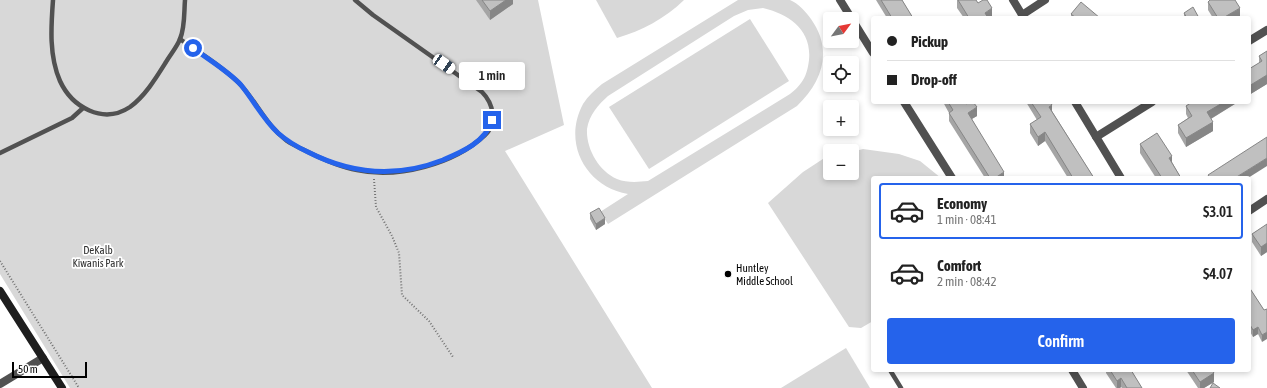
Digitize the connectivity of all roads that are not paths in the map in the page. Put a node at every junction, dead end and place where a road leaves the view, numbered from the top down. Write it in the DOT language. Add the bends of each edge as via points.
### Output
graph roads {
  1 [pos="53,0"];
  2 [pos="185,0"];
  3 [pos="355,0"];
  4 [pos="840,0"];
  5 [pos="1013,0"];
  6 [pos="1045,0"];
  7 [pos="1023,16"];
  8 [pos="1267,30"];
  9 [pos="180,39"];
  10 [pos="1251,40"];
  11 [pos="871,49"];
  12 [pos="905,104"];
  13 [pos="1076,104"];
  14 [pos="1149,104"];
  15 [pos="83,108"];
  16 [pos="1096,137"];
  17 [pos="0,153"];
  18 [pos="951,176"];
  19 [pos="1120,176"];
  20 [pos="1267,199"];
  21 [pos="1251,209"];
  22 [pos="0,291"];
  23 [pos="43,358"];
  24 [pos="891,372"];
  25 [pos="1073,372"];
  26 [pos="0,384"];
  27 [pos="62,388"];
  28 [pos="901,388"];
  29 [pos="1083,388"];
  1 -- 15 [label="lane" via="51,39 57,72 65,90"];
  2 -- 9 [label="lane"];
  3 -- 9 [label="lane" via="486,96 492,108 492,120 487,133 466,149 428,165 396,172 357,170 333,163 289,142 271,127 235,80"];
  4 -- 11 [label="street"];
  5 -- 7 [label="street"];
  6 -- 7 [label="street"];
  8 -- 10 [label="street"];
  9 -- 15 [label="lane" via="150,87 130,107 107,114"];
  12 -- 18 [label="street"];
  13 -- 16 [label="street"];
  14 -- 16 [label="street"];
  15 -- 17 [label="lane" via="72,118"];
  16 -- 19 [label="street"];
  20 -- 21 [label="street"];
  22 -- 23 [label="street"];
  23 -- 26 [label="street"];
  23 -- 27 [label="street"];
  24 -- 28 [label="lane"];
  25 -- 29 [label="street"];
}
